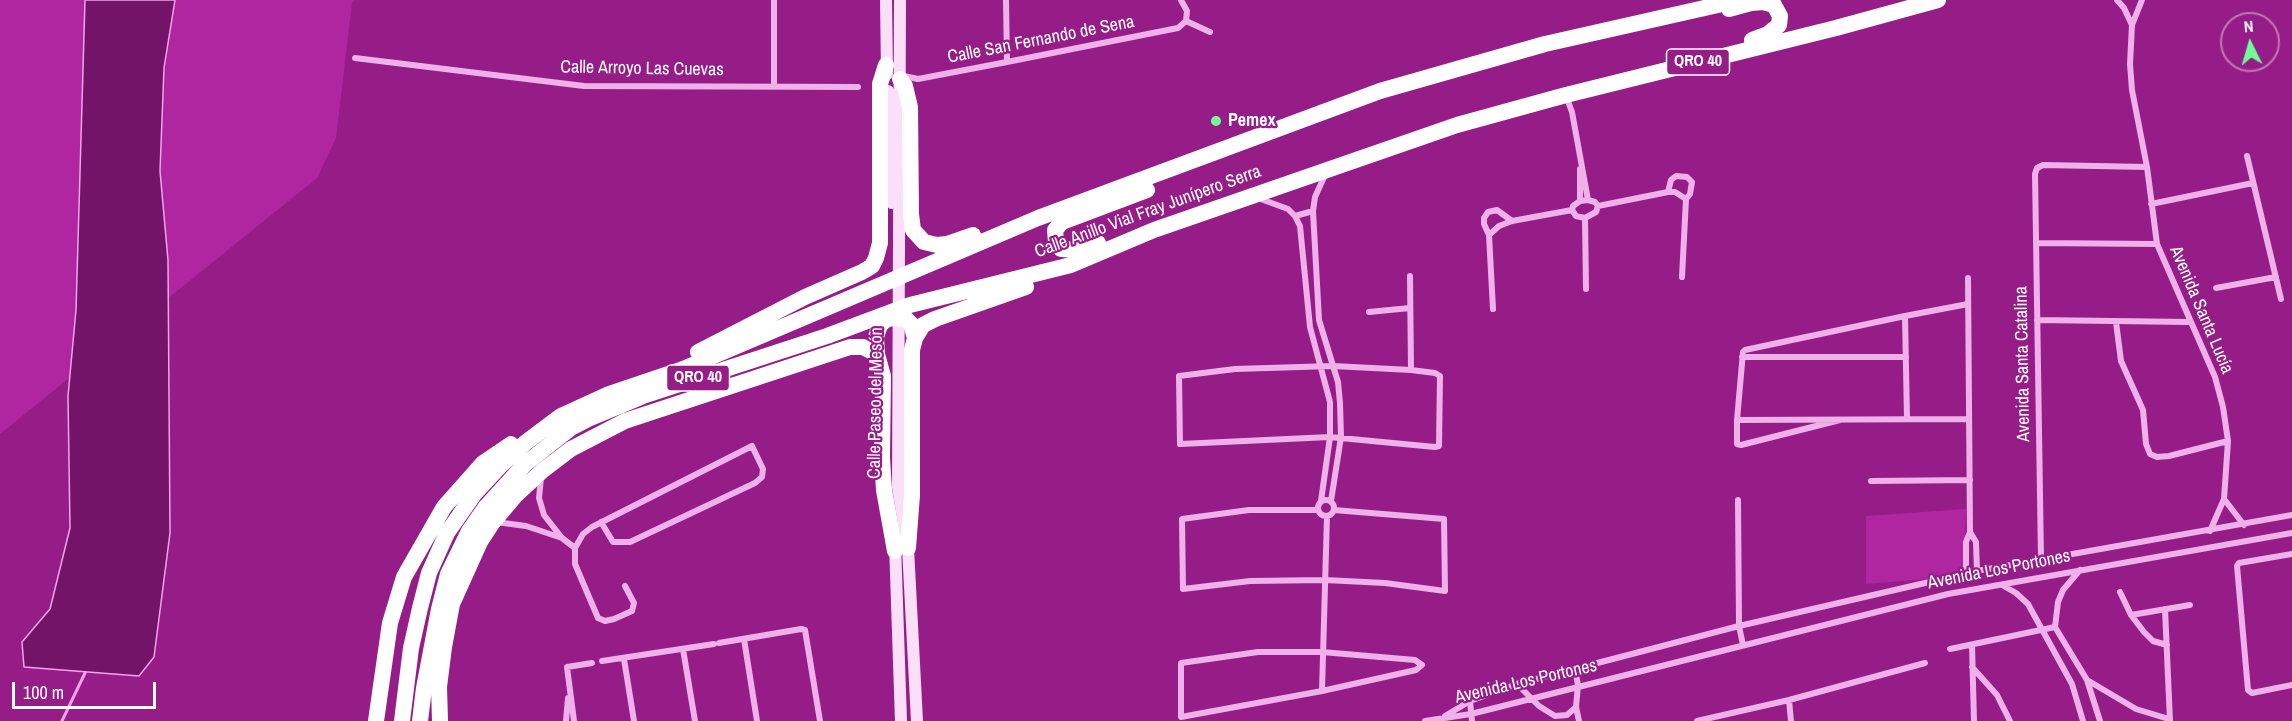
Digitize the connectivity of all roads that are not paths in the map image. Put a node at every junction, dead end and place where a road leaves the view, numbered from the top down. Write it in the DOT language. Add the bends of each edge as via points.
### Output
graph roads {
  1 [pos="774,0"];
  2 [pos="886,0"];
  3 [pos="900,0"];
  4 [pos="1006,0"];
  5 [pos="1182,0"];
  6 [pos="1740,0"];
  7 [pos="1938,0"];
  8 [pos="2117,0"];
  9 [pos="2142,0"];
  10 [pos="1659,19"];
  11 [pos="1186,21"];
  12 [pos="2132,25"];
  13 [pos="1210,32"];
  14 [pos="355,58"];
  15 [pos="1007,62"];
  16 [pos="886,65"];
  17 [pos="1670,69"];
  18 [pos="897,82"];
  19 [pos="774,86"];
  20 [pos="858,87"];
  21 [pos="1566,95"];
  22 [pos="2247,156"];
  23 [pos="1193,160"];
  24 [pos="2147,167"];
  25 [pos="1328,169"];
  26 [pos="2253,183"];
  27 [pos="1668,192"];
  28 [pos="1252,195"];
  29 [pos="1584,196"];
  30 [pos="1686,199"];
  31 [pos="2151,204"];
  32 [pos="1598,206"];
  33 [pos="1572,210"];
  34 [pos="1313,211"];
  35 [pos="1295,216"];
  36 [pos="1038,218"];
  37 [pos="1585,218"];
  38 [pos="1512,221"];
  39 [pos="1154,230"];
  40 [pos="1489,235"];
  41 [pos="2037,243"];
  42 [pos="2157,244"];
  43 [pos="1071,265"];
  44 [pos="1316,276"];
  45 [pos="1410,276"];
  46 [pos="1306,277"];
  47 [pos="1682,277"];
  48 [pos="2276,277"];
  49 [pos="1968,278"];
  50 [pos="2216,288"];
  51 [pos="1586,289"];
  52 [pos="2281,299"];
  53 [pos="1968,304"];
  54 [pos="1410,308"];
  55 [pos="1493,309"];
  56 [pos="1369,312"];
  57 [pos="1905,316"];
  58 [pos="2037,320"];
  59 [pos="2116,322"];
  60 [pos="2189,322"];
  61 [pos="827,336"];
  62 [pos="903,336"];
  63 [pos="877,354"];
  64 [pos="1742,357"];
  65 [pos="1906,357"];
  66 [pos="1321,366"];
  67 [pos="1334,366"];
  68 [pos="1411,370"];
  69 [pos="731,386"];
  70 [pos="630,387"];
  71 [pos="561,416"];
  72 [pos="1907,419"];
  73 [pos="1969,419"];
  74 [pos="1737,420"];
  75 [pos="1840,420"];
  76 [pos="1330,437"];
  77 [pos="1341,437"];
  78 [pos="2228,441"];
  79 [pos="542,471"];
  80 [pos="1970,480"];
  81 [pos="1871,482"];
  82 [pos="2224,499"];
  83 [pos="1737,500"];
  84 [pos="1321,501"];
  85 [pos="1331,501"];
  86 [pos="1317,510"];
  87 [pos="1334,510"];
  88 [pos="1327,516"];
  89 [pos="2292,516"];
  90 [pos="493,522"];
  91 [pos="601,522"];
  92 [pos="2244,525"];
  93 [pos="2210,531"];
  94 [pos="1970,532"];
  95 [pos="2292,533"];
  96 [pos="562,538"];
  97 [pos="575,548"];
  98 [pos="901,549"];
  99 [pos="2292,554"];
  100 [pos="2041,560"];
  101 [pos="2080,570"];
  102 [pos="1977,571"];
  103 [pos="1966,574"];
  104 [pos="1946,579"];
  105 [pos="1325,580"];
  106 [pos="2001,585"];
  107 [pos="625,586"];
  108 [pos="2120,592"];
  109 [pos="1948,594"];
  110 [pos="2190,605"];
  111 [pos="2165,609"];
  112 [pos="2131,615"];
  113 [pos="1739,626"];
  114 [pos="2055,627"];
  115 [pos="2042,632"];
  116 [pos="744,639"];
  117 [pos="1743,645"];
  118 [pos="1972,645"];
  119 [pos="2166,645"];
  120 [pos="683,649"];
  121 [pos="1950,649"];
  122 [pos="1322,652"];
  123 [pos="624,659"];
  124 [pos="602,661"];
  125 [pos="592,663"];
  126 [pos="1925,663"];
  127 [pos="1972,667"];
  128 [pos="1575,669"];
  129 [pos="2087,680"];
  130 [pos="1517,684"];
  131 [pos="1578,685"];
  132 [pos="2292,686"];
  133 [pos="569,691"];
  134 [pos="1322,691"];
  135 [pos="1530,698"];
  136 [pos="1789,700"];
  137 [pos="1470,701"];
  138 [pos="1576,706"];
  139 [pos="1549,713"];
  140 [pos="1444,716"];
  141 [pos="1472,717"];
  142 [pos="2170,720"];
  143 [pos="376,721"];
  144 [pos="402,721"];
  145 [pos="420,721"];
  146 [pos="440,721"];
  147 [pos="566,721"];
  148 [pos="574,721"];
  149 [pos="634,721"];
  150 [pos="695,721"];
  151 [pos="757,721"];
  152 [pos="820,721"];
  153 [pos="901,721"];
  154 [pos="917,721"];
  155 [pos="1425,721"];
  156 [pos="1551,721"];
  157 [pos="1579,721"];
  158 [pos="1696,721"];
  159 [pos="1791,721"];
  160 [pos="1974,721"];
  161 [pos="2010,721"];
  162 [pos="2083,721"];
  163 [pos="2100,721"];
  1 -- 19 [label="street"];
  2 -- 16 [label="main road"];
  3 -- 18 [label="main road"];
  4 -- 15 [label="street"];
  5 -- 11 [label="street"];
  6 -- 10 [label="highway, Calle Anillo Vial Fray Junípero Serra / QRO 40"];
  7 -- 17 [label="highway, Calle Anillo Vial Fray Junípero Serra / QRO 40"];
  8 -- 12 [label="street"];
  9 -- 12 [label="street, Avenida Santa Lucía"];
  10 -- 17 [label="highway" via="1763,2 1774,5 1780,16 1779,25 1768,34 1688,57"];
  10 -- 23 [label="highway, Calle Anillo Vial Fray Junípero Serra / QRO 40" via="1545,44 1380,91"];
  11 -- 13 [label="street"];
  11 -- 15 [label="street, Calle San Fernando de Sena" via="1178,28"];
  12 -- 24 [label="street, Avenida Santa Lucía" via="2132,90"];
  14 -- 19 [label="street, Calle Arroyo Las Cuevas" via="584,86"];
  15 -- 18 [label="street, Calle San Fernando de Sena"];
  16 -- 18 [label="main road"];
  16 -- 70 [label="highway" via="880,84 880,243 872,266"];
  17 -- 21 [label="highway, Calle Anillo Vial Fray Junípero Serra / QRO 40"];
  18 -- 36 [label="highway" via="905,86 910,107 912,225 918,238 929,244 946,244"];
  18 -- 62 [label="main road, Calle Paseo del Mesón" via="897,260"];
  19 -- 20 [label="street, Calle Arroyo Las Cuevas"];
  21 -- 25 [label="highway, Calle Anillo Vial Fray Junípero Serra / QRO 40" via="1457,125"];
  21 -- 29 [label="street"];
  22 -- 26 [label="street"];
  23 -- 36 [label="highway, Calle Anillo Vial Fray Junípero Serra / QRO 40"];
  23 -- 39 [label="highway" via="1181,177 1062,222 1055,238 1061,249 1078,250 1130,233"];
  24 -- 31 [label="street, Avenida Santa Lucía"];
  24 -- 41 [label="street, Avenida Santa Catalina" via="2037,168"];
  25 -- 28 [label="highway, Calle Anillo Vial Fray Junípero Serra / QRO 40"];
  25 -- 34 [label="street"];
  26 -- 31 [label="street"];
  26 -- 48 [label="street"];
  27 -- 30 [label="street"];
  27 -- 30 [label="street" via="1671,180 1681,175 1687,177 1692,183"];
  27 -- 32 [label="street"];
  28 -- 35 [label="street" via="1281,205"];
  28 -- 39 [label="highway, Calle Anillo Vial Fray Junípero Serra / QRO 40"];
  29 -- 32 [label="street"];
  29 -- 33 [label="street"];
  30 -- 47 [label="street"];
  31 -- 42 [label="street, Avenida Santa Lucía"];
  32 -- 37 [label="street" via="1596,212"];
  33 -- 37 [label="street" via="1576,216"];
  33 -- 38 [label="street"];
  34 -- 35 [label="street"];
  34 -- 44 [label="street"];
  35 -- 46 [label="street" via="1300,226"];
  36 -- 70 [label="highway, Calle Anillo Vial Fray Junípero Serra / QRO 40" via="683,369"];
  37 -- 51 [label="street"];
  38 -- 40 [label="street"];
  38 -- 40 [label="street" via="1501,212 1488,212 1484,221"];
  39 -- 43 [label="highway, Calle Anillo Vial Fray Junípero Serra / QRO 40"];
  40 -- 55 [label="street"];
  41 -- 42 [label="street"];
  41 -- 58 [label="street, Avenida Santa Catalina"];
  42 -- 60 [label="street, Avenida Santa Lucía"];
  43 -- 61 [label="highway, Calle Anillo Vial Fray Junípero Serra / QRO 40" via="910,305"];
  43 -- 62 [label="highway" via="1044,280 935,319"];
  44 -- 46 [label="street"];
  44 -- 67 [label="street" via="1319,320"];
  45 -- 54 [label="street"];
  46 -- 66 [label="street" via="1309,321"];
  48 -- 50 [label="street"];
  48 -- 52 [label="street"];
  49 -- 53 [label="street"];
  53 -- 57 [label="street"];
  53 -- 73 [label="street"];
  54 -- 56 [label="street"];
  54 -- 68 [label="street"];
  57 -- 64 [label="street" via="1745,350"];
  57 -- 65 [label="street"];
  58 -- 59 [label="street"];
  58 -- 100 [label="street, Avenida Santa Catalina"];
  59 -- 60 [label="street"];
  59 -- 78 [label="street" via="2121,361 2143,410 2150,454 2169,456"];
  60 -- 78 [label="street, Avenida Santa Lucía" via="2215,377"];
  61 -- 69 [label="highway"];
  61 -- 145 [label="highway, Calle Anillo Vial Fray Junípero Serra / QRO 40" via="614,407 572,428 525,464 469,531 448,574 431,645"];
  62 -- 63 [label="highway" via="911,324 887,319 876,337"];
  62 -- 98 [label="highway" via="912,350 912,495"];
  63 -- 69 [label="highway" via="863,347 850,347"];
  63 -- 98 [label="highway" via="883,376 884,490"];
  64 -- 65 [label="street"];
  64 -- 74 [label="street"];
  65 -- 72 [label="street"];
  66 -- 67 [label="street"];
  66 -- 76 [label="street" via="1330,402"];
  66 -- 76 [label="street" via="1235,369 1179,376 1179,439 1184,445"];
  67 -- 68 [label="street"];
  67 -- 77 [label="street"];
  68 -- 77 [label="street" via="1440,376 1439,446"];
  69 -- 79 [label="highway" via="625,421 571,449"];
  70 -- 71 [label="highway, Calle Anillo Vial Fray Junípero Serra / QRO 40"];
  71 -- 143 [label="highway" via="483,463 444,507 404,577 390,623"];
  71 -- 144 [label="highway, Calle Anillo Vial Fray Junípero Serra / QRO 40" via="501,465 447,533 429,573 420,608"];
  72 -- 73 [label="street"];
  72 -- 75 [label="street"];
  73 -- 80 [label="street"];
  74 -- 75 [label="street"];
  74 -- 75 [label="street" via="1736,441 1741,446"];
  76 -- 77 [label="street"];
  76 -- 84 [label="street"];
  77 -- 85 [label="street"];
  78 -- 82 [label="street, Avenida Santa Lucía"];
  79 -- 90 [label="highway"];
  79 -- 96 [label="street" via="540,507"];
  80 -- 81 [label="street"];
  80 -- 94 [label="street"];
  82 -- 92 [label="street"];
  82 -- 93 [label="street, Avenida Santa Lucía"];
  83 -- 113 [label="street"];
  84 -- 85 [label="street"];
  84 -- 86 [label="street"];
  85 -- 87 [label="street"];
  86 -- 88 [label="street"];
  86 -- 105 [label="street" via="1249,510 1182,519 1183,589 1250,581"];
  87 -- 88 [label="street"];
  87 -- 105 [label="street" via="1444,519 1445,591"];
  88 -- 105 [label="street"];
  89 -- 92 [label="street, Avenida Los Portones"];
  90 -- 96 [label="street" via="526,526"];
  90 -- 146 [label="highway" via="466,569 452,604 439,687"];
  91 -- 91 [label="street" via="752,446 763,469 762,477 755,483 630,542 613,542"];
  91 -- 97 [label="street" via="583,534"];
  92 -- 93 [label="street, Avenida Los Portones"];
  93 -- 100 [label="street, Avenida Los Portones"];
  94 -- 102 [label="street" via="1976,542"];
  94 -- 103 [label="street" via="1966,542"];
  95 -- 101 [label="street, Avenida Los Portones"];
  96 -- 97 [label="street"];
  97 -- 107 [label="street" via="575,564 598,618 614,619 632,611 634,603"];
  98 -- 153 [label="main road"];
  98 -- 154 [label="main road"];
  99 -- 132 [label="street" via="2237,566 2248,690 2252,693"];
  100 -- 102 [label="street, Avenida Los Portones"];
  101 -- 106 [label="street, Avenida Los Portones"];
  101 -- 114 [label="street" via="2063,590"];
  102 -- 103 [label="street, Avenida Los Portones"];
  103 -- 104 [label="street, Avenida Los Portones"];
  104 -- 109 [label="street"];
  104 -- 113 [label="street, Avenida Los Portones"];
  105 -- 122 [label="street"];
  106 -- 109 [label="street, Avenida Los Portones"];
  106 -- 115 [label="street" via="2028,604"];
  108 -- 112 [label="street"];
  109 -- 117 [label="street, Avenida Los Portones"];
  110 -- 111 [label="street"];
  111 -- 112 [label="street"];
  111 -- 119 [label="street"];
  112 -- 119 [label="street" via="2153,641"];
  113 -- 117 [label="street"];
  113 -- 128 [label="street, Avenida Los Portones"];
  114 -- 115 [label="street"];
  114 -- 129 [label="street"];
  115 -- 118 [label="street"];
  115 -- 162 [label="street" via="2072,684"];
  116 -- 120 [label="street"];
  116 -- 151 [label="street"];
  116 -- 152 [label="street" via="805,630"];
  117 -- 131 [label="street, Avenida Los Portones"];
  118 -- 121 [label="street"];
  118 -- 127 [label="street"];
  119 -- 142 [label="street"];
  120 -- 123 [label="street"];
  120 -- 150 [label="street"];
  122 -- 134 [label="street"];
  122 -- 134 [label="street" via="1415,660 1422,664 1416,670"];
  122 -- 134 [label="street" via="1258,652 1181,663 1180,717"];
  123 -- 124 [label="street"];
  123 -- 149 [label="street"];
  125 -- 133 [label="street" via="567,668"];
  126 -- 136 [label="street"];
  127 -- 160 [label="street"];
  127 -- 161 [label="street" via="1997,695"];
  128 -- 130 [label="street, Avenida Los Portones"];
  128 -- 131 [label="street"];
  129 -- 142 [label="street" via="2136,709"];
  129 -- 163 [label="street"];
  130 -- 135 [label="street"];
  130 -- 137 [label="street, Avenida Los Portones"];
  131 -- 135 [label="street, Avenida Los Portones"];
  131 -- 138 [label="street"];
  133 -- 147 [label="street"];
  133 -- 148 [label="street"];
  135 -- 139 [label="street"];
  135 -- 141 [label="street, Avenida Los Portones"];
  136 -- 158 [label="street"];
  136 -- 159 [label="street"];
  137 -- 140 [label="street, Avenida Los Portones"];
  137 -- 141 [label="street"];
  138 -- 139 [label="street" via="1561,716"];
  138 -- 157 [label="street"];
  139 -- 156 [label="street"];
  140 -- 141 [label="street, Avenida Los Portones"];
  140 -- 155 [label="street"];
}
